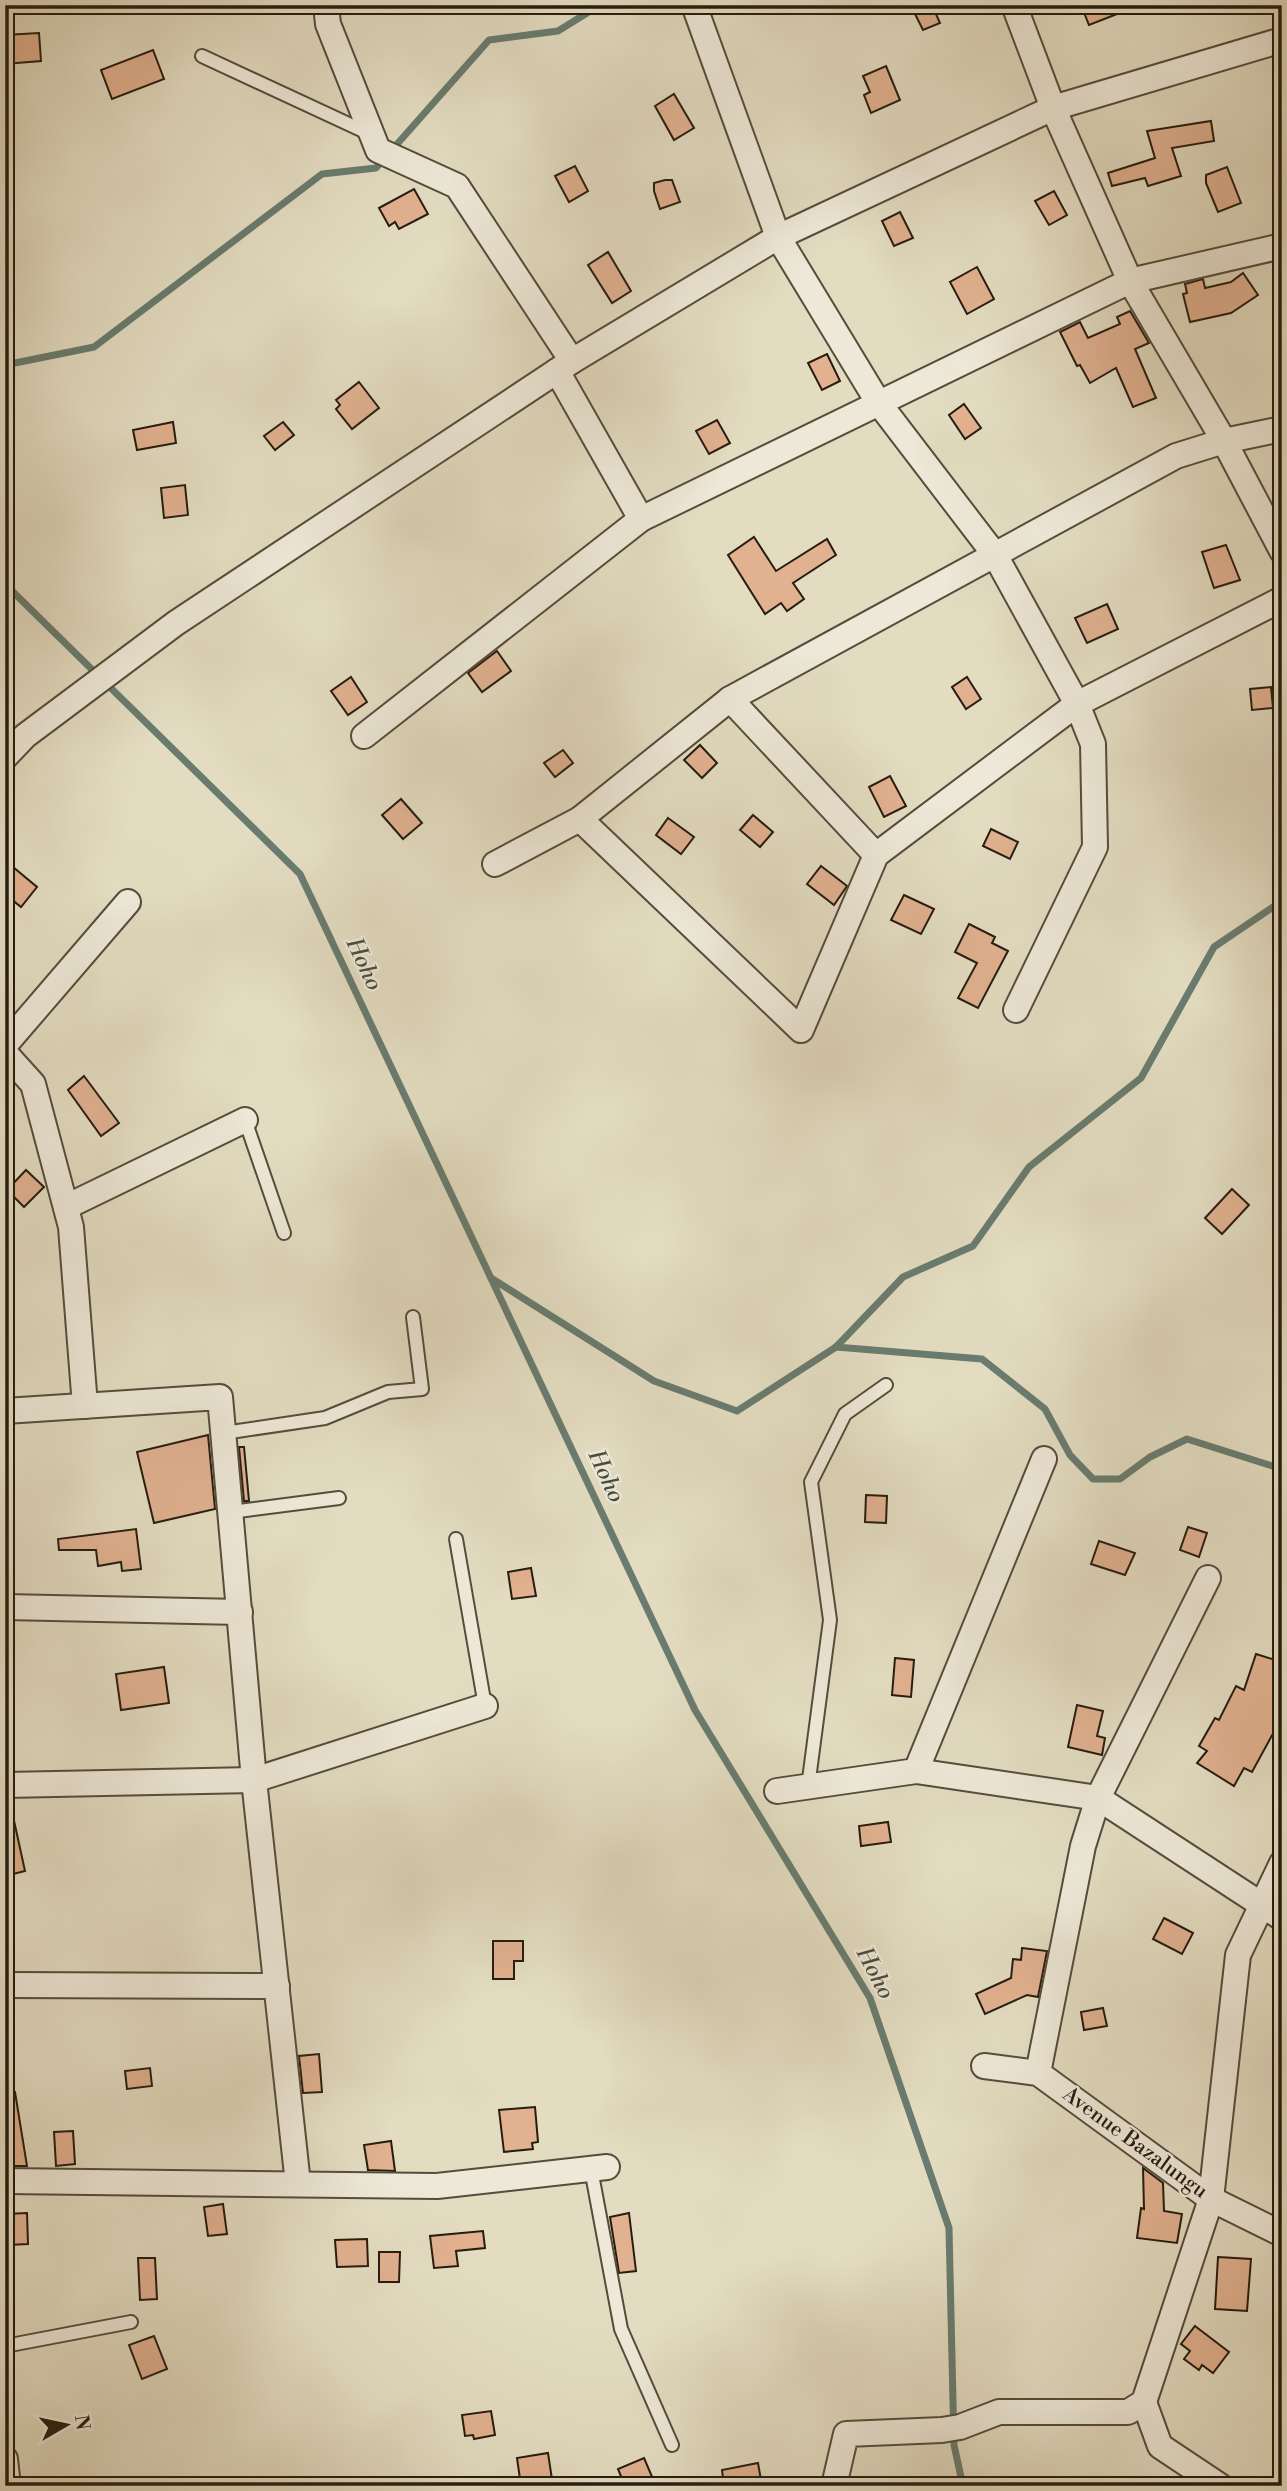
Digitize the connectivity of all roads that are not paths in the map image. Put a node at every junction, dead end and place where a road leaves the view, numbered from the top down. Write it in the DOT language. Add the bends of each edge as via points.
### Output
graph roads {
  1 [pos="326,5"];
  2 [pos="694,5"];
  3 [pos="1014,5"];
  4 [pos="1282,40"];
  5 [pos="202,56"];
  6 [pos="1053,108"];
  7 [pos="381,147"];
  8 [pos="778,237"];
  9 [pos="1282,246"];
  10 [pos="1130,281"];
  11 [pos="564,366"];
  12 [pos="878,402"];
  13 [pos="1282,429"];
  14 [pos="1224,441"];
  15 [pos="642,519"];
  16 [pos="1282,551"];
  17 [pos="995,555"];
  18 [pos="1282,598"];
  19 [pos="730,699"];
  20 [pos="1077,704"];
  21 [pos="364,736"];
  22 [pos="5,757"];
  23 [pos="580,819"];
  24 [pos="876,855"];
  25 [pos="495,864"];
  26 [pos="128,902"];
  27 [pos="1016,1010"];
  28 [pos="5,1045"];
  29 [pos="5,1053"];
  30 [pos="245,1120"];
  31 [pos="65,1207"];
  32 [pos="284,1233"];
  33 [pos="413,1317"];
  34 [pos="886,1385"];
  35 [pos="85,1406"];
  36 [pos="5,1411"];
  37 [pos="224,1433"];
  38 [pos="1044,1459"];
  39 [pos="340,1497"];
  40 [pos="231,1512"];
  41 [pos="456,1539"];
  42 [pos="1208,1578"];
  43 [pos="5,1607"];
  44 [pos="240,1612"];
  45 [pos="485,1706"];
  46 [pos="916,1771"];
  47 [pos="254,1780"];
  48 [pos="5,1785"];
  49 [pos="808,1787"];
  50 [pos="777,1791"];
  51 [pos="1098,1798"];
  52 [pos="1282,1863"];
  53 [pos="1261,1905"];
  54 [pos="1282,1919"];
  55 [pos="5,1985"];
  56 [pos="276,1986"];
  57 [pos="984,2066"];
  58 [pos="1038,2073"];
  59 [pos="599,2168"];
  60 [pos="5,2181"];
  61 [pos="298,2184"];
  62 [pos="1211,2199"];
  63 [pos="1282,2234"];
  64 [pos="131,2322"];
  65 [pos="5,2346"];
  66 [pos="1144,2402"];
  67 [pos="672,2445"];
  68 [pos="5,2459"];
  69 [pos="8,2486"];
  70 [pos="834,2486"];
  71 [pos="1220,2486"];
  1 -- 7 [label="street" via="328,24"];
  2 -- 8 [label="street"];
  3 -- 6 [label="street"];
  4 -- 6 [label="street"];
  5 -- 7 [label="lane"];
  6 -- 8 [label="street"];
  6 -- 10 [label="street"];
  7 -- 11 [label="street" via="457,186"];
  8 -- 11 [label="street"];
  8 -- 12 [label="street"];
  9 -- 10 [label="street"];
  10 -- 12 [label="street"];
  10 -- 14 [label="street"];
  11 -- 15 [label="street"];
  11 -- 22 [label="street" via="176,623 25,736"];
  12 -- 15 [label="street"];
  12 -- 17 [label="street"];
  13 -- 14 [label="street"];
  14 -- 16 [label="street"];
  14 -- 17 [label="street" via="1176,456"];
  15 -- 21 [label="street"];
  17 -- 19 [label="street"];
  17 -- 20 [label="street"];
  18 -- 20 [label="street"];
  19 -- 23 [label="street"];
  19 -- 24 [label="street"];
  20 -- 24 [label="street"];
  20 -- 27 [label="street" via="1093,744 1096,847"];
  23 -- 24 [label="street" via="801,1030"];
  23 -- 25 [label="street"];
  26 -- 28 [label="street"];
  29 -- 31 [label="street" via="33,1084"];
  30 -- 31 [label="street"];
  30 -- 32 [label="lane"];
  31 -- 35 [label="street" via="71,1227"];
  33 -- 37 [label="lane" via="422,1389 387,1392 325,1419"];
  34 -- 49 [label="lane" via="845,1414 811,1482 830,1620"];
  35 -- 36 [label="street"];
  35 -- 37 [label="street" via="220,1397"];
  37 -- 40 [label="street"];
  38 -- 46 [label="street"];
  39 -- 40 [label="lane"];
  40 -- 44 [label="street"];
  41 -- 45 [label="lane"];
  42 -- 51 [label="street"];
  43 -- 44 [label="street"];
  44 -- 47 [label="street"];
  45 -- 47 [label="street"];
  46 -- 49 [label="street"];
  46 -- 51 [label="street"];
  47 -- 48 [label="street"];
  47 -- 56 [label="street"];
  49 -- 50 [label="street"];
  51 -- 53 [label="street"];
  51 -- 58 [label="street" via="1083,1846"];
  52 -- 53 [label="street"];
  53 -- 54 [label="street"];
  53 -- 62 [label="street" via="1238,1955"];
  55 -- 56 [label="street"];
  56 -- 61 [label="street"];
  57 -- 58 [label="street, Avenue Bazalungu"];
  58 -- 62 [label="street, Avenue Bazalungu"];
  59 -- 61 [label="street" via="437,2186"];
  59 -- 67 [label="lane" via="621,2329"];
  60 -- 61 [label="street"];
  62 -- 63 [label="street, Avenue Bazalungu"];
  62 -- 66 [label="street"];
  64 -- 65 [label="lane"];
  66 -- 70 [label="street" via="1128,2412 999,2412 951,2428 846,2434"];
  66 -- 71 [label="street" via="1160,2446"];
  68 -- 69 [label="street"];
}
